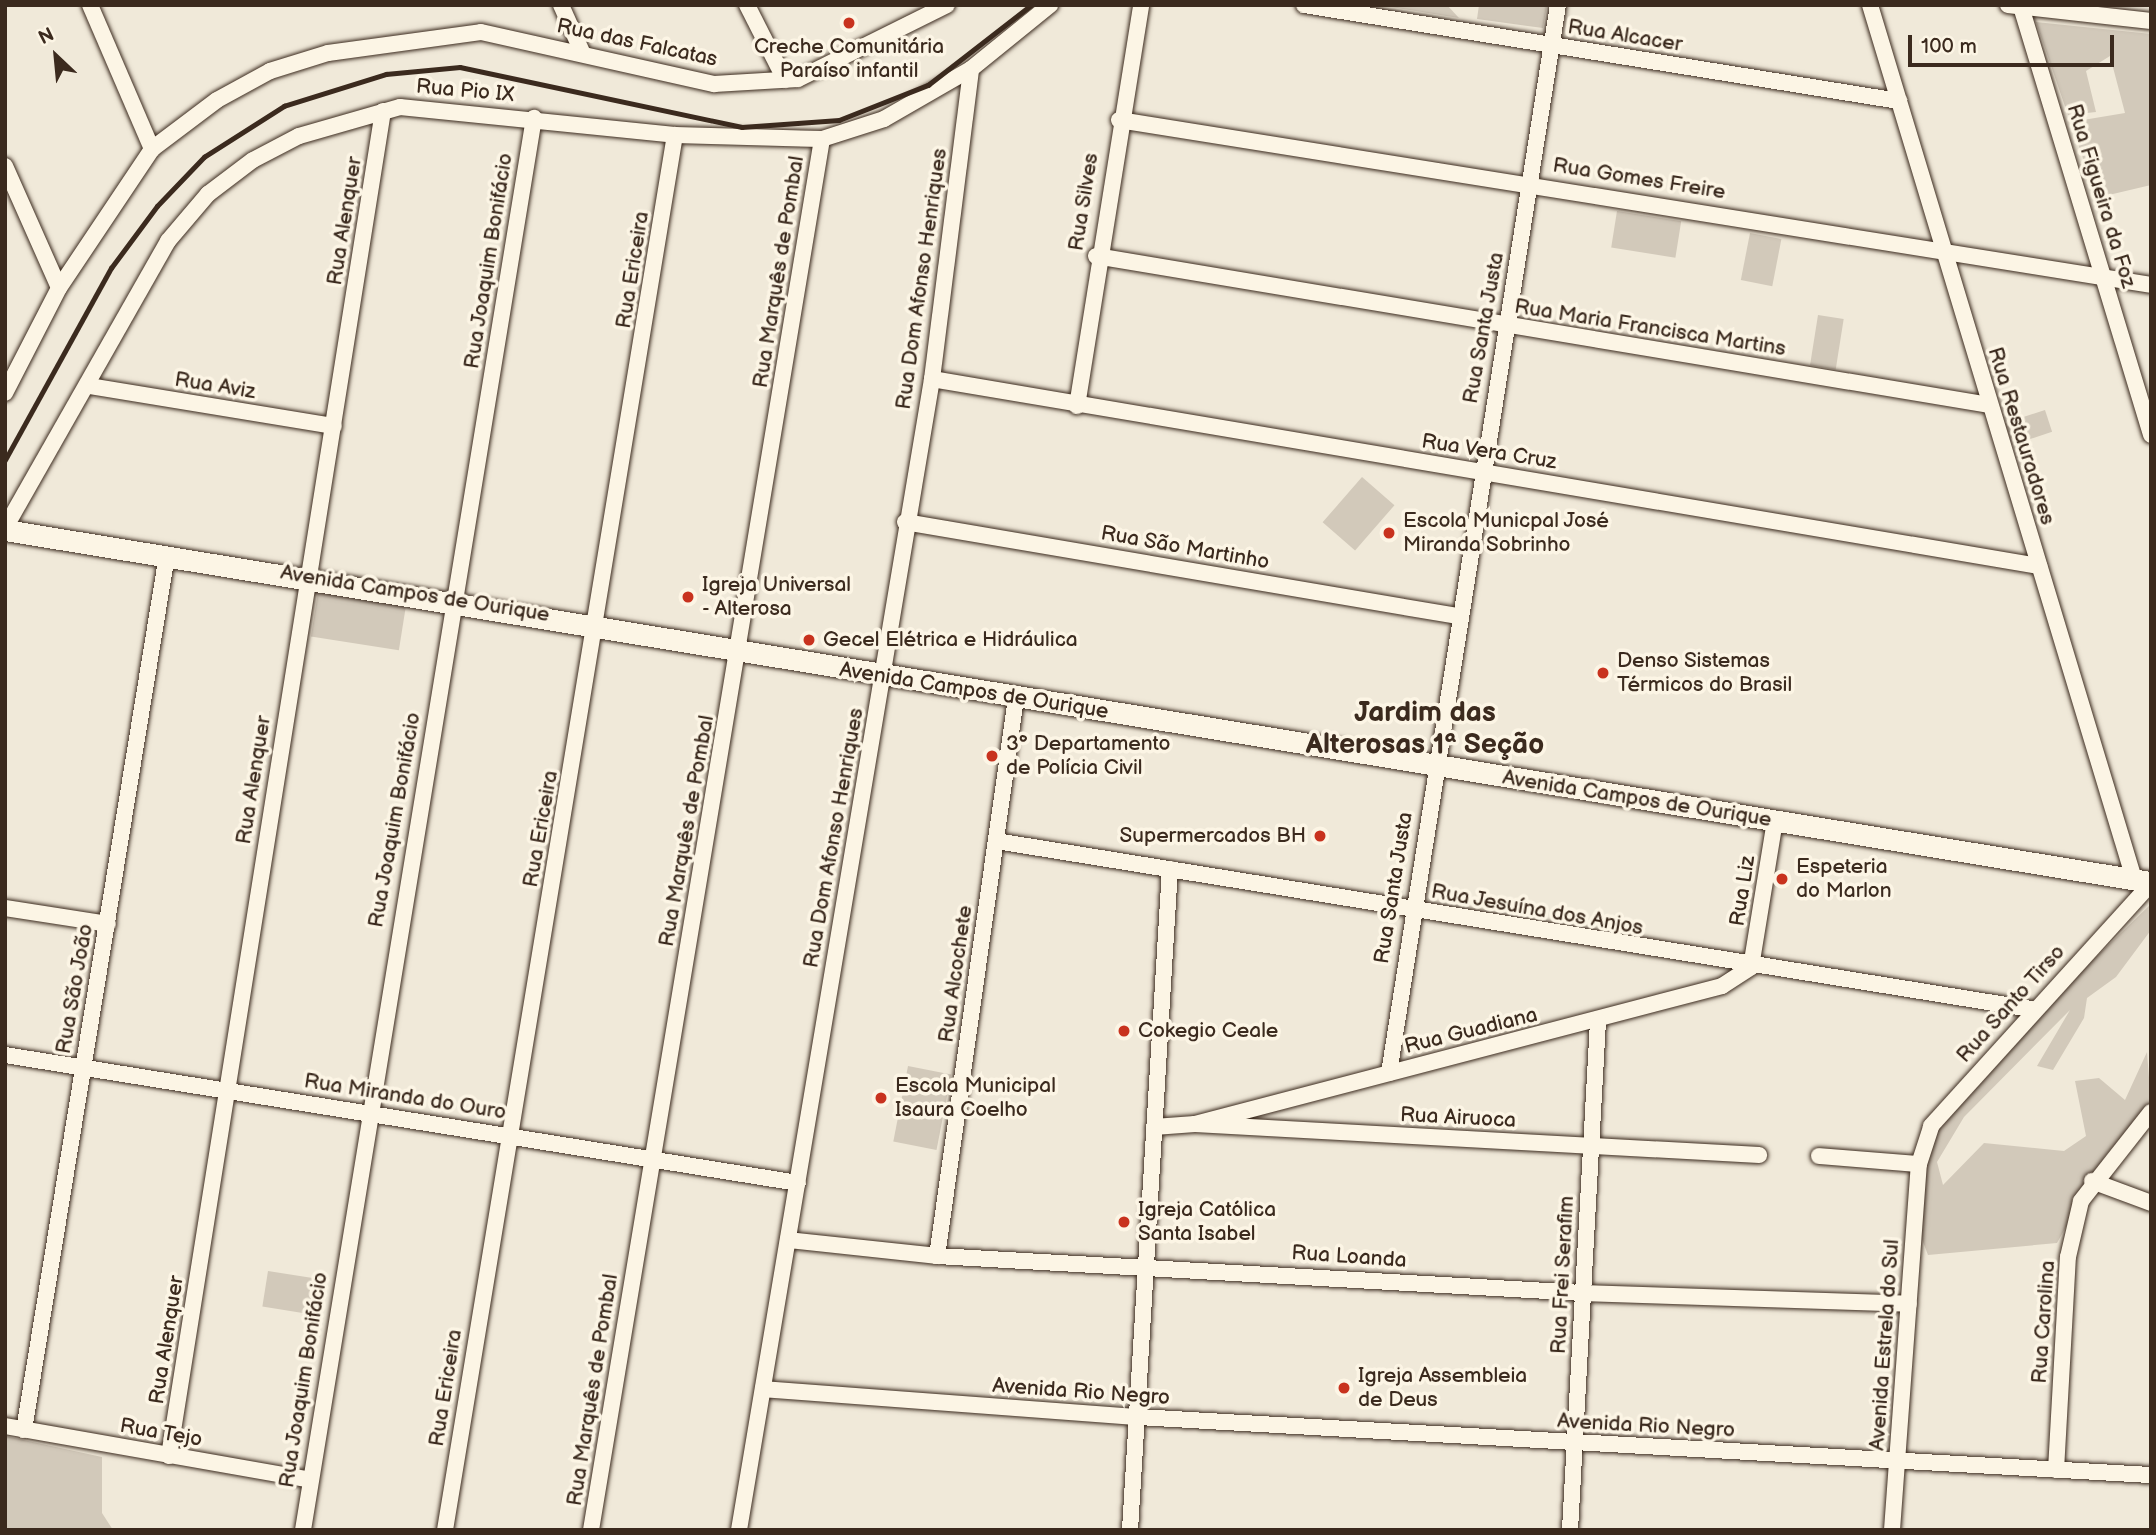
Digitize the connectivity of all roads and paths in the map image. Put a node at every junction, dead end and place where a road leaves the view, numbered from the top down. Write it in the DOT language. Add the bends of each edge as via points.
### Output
graph roads {
  1 [pos="90,5"];
  2 [pos="561,5"];
  3 [pos="747,5"];
  4 [pos="947,5"];
  5 [pos="1049,5"];
  6 [pos="1141,5"];
  7 [pos="1304,5"];
  8 [pos="1558,5"];
  9 [pos="1870,5"];
  10 [pos="2015,7"];
  11 [pos="2151,21"];
  12 [pos="1551,46"];
  13 [pos="582,52"];
  14 [pos="971,69"];
  15 [pos="785,80"];
  16 [pos="1899,101"];
  17 [pos="383,111"];
  18 [pos="534,118"];
  19 [pos="1119,120"];
  20 [pos="675,135"];
  21 [pos="822,139"];
  22 [pos="152,149"];
  23 [pos="5,166"];
  24 [pos="1529,182"];
  25 [pos="1943,250"];
  26 [pos="1097,256"];
  27 [pos="2103,278"];
  28 [pos="2151,285"];
  29 [pos="59,288"];
  30 [pos="1506,325"];
  31 [pos="932,379"];
  32 [pos="89,386"];
  33 [pos="5,393"];
  34 [pos="1989,405"];
  35 [pos="1077,406"];
  36 [pos="334,426"];
  37 [pos="2151,435"];
  38 [pos="1480,472"];
  39 [pos="905,522"];
  40 [pos="5,529"];
  41 [pos="167,555"];
  42 [pos="2039,566"];
  43 [pos="311,577"];
  44 [pos="455,600"];
  45 [pos="1457,616"];
  46 [pos="598,623"];
  47 [pos="739,649"];
  48 [pos="883,677"];
  49 [pos="1016,698"];
  50 [pos="1434,766"];
  51 [pos="1775,821"];
  52 [pos="996,842"];
  53 [pos="1170,869"];
  54 [pos="2145,881"];
  55 [pos="5,908"];
  56 [pos="1410,910"];
  57 [pos="107,924"];
  58 [pos="1752,967"];
  59 [pos="2031,1009"];
  60 [pos="1598,1022"];
  61 [pos="5,1055"];
  62 [pos="82,1070"];
  63 [pos="1389,1073"];
  64 [pos="229,1090"];
  65 [pos="366,1111"];
  66 [pos="2151,1112"];
  67 [pos="1195,1124"];
  68 [pos="1154,1127"];
  69 [pos="508,1135"];
  70 [pos="1590,1146"];
  71 [pos="1759,1155"];
  72 [pos="1819,1156"];
  73 [pos="651,1159"];
  74 [pos="1919,1164"];
  75 [pos="2092,1181"];
  76 [pos="798,1183"];
  77 [pos="2151,1203"];
  78 [pos="788,1240"];
  79 [pos="937,1256"];
  80 [pos="1148,1266"];
  81 [pos="1582,1293"];
  82 [pos="1909,1304"];
  83 [pos="763,1389"];
  84 [pos="1138,1417"];
  85 [pos="5,1426"];
  86 [pos="24,1430"];
  87 [pos="1576,1444"];
  88 [pos="169,1457"];
  89 [pos="1897,1459"];
  90 [pos="2056,1470"];
  91 [pos="2151,1475"];
  92 [pos="310,1480"];
  93 [pos="739,1529"];
  94 [pos="303,1530"];
  95 [pos="445,1530"];
  96 [pos="592,1530"];
  97 [pos="745,1530"];
  98 [pos="1130,1530"];
  99 [pos="1570,1530"];
  100 [pos="1892,1530"];
  1 -- 22 [label="street"];
  2 -- 13 [label="street"];
  3 -- 15 [label="street"];
  4 -- 15 [label="street, Rua das Falcatas" via="832,66"];
  5 -- 14 [label="street, Rua Pio IX"];
  6 -- 19 [label="street, Rua Silves"];
  7 -- 12 [label="street, Rua Alcacer"];
  8 -- 12 [label="street, Rua Santa Justa"];
  9 -- 16 [label="street, Rua Restauradores"];
  10 -- 11 [label="street"];
  10 -- 27 [label="street, Rua Figueira da Foz"];
  12 -- 16 [label="street, Rua Alcacer"];
  12 -- 24 [label="street, Rua Santa Justa"];
  13 -- 15 [label="street, Rua das Falcatas" via="714,84"];
  13 -- 22 [label="street, Rua das Falcatas" via="481,32 328,53 259,77"];
  14 -- 21 [label="street, Rua Pio IX" via="884,119"];
  14 -- 31 [label="street, Rua Dom Afonso Henriques"];
  16 -- 25 [label="street, Rua Restauradores"];
  17 -- 18 [label="street, Rua Pio IX" via="453,108"];
  17 -- 32 [label="street, Rua Pio IX" via="299,136 253,160 208,194 168,241"];
  17 -- 36 [label="street, Rua Alenquer"];
  18 -- 20 [label="street, Rua Pio IX"];
  18 -- 44 [label="street, Rua Joaquim Bonifácio"];
  19 -- 24 [label="street, Rua Gomes Freire"];
  19 -- 26 [label="street, Rua Silves"];
  20 -- 21 [label="street, Rua Pio IX"];
  20 -- 46 [label="street, Rua Ericeira"];
  21 -- 47 [label="street, Rua Marquês de Pombal"];
  22 -- 29 [label="street, Rua das Falcatas"];
  23 -- 29 [label="street"];
  24 -- 25 [label="street, Rua Gomes Freire"];
  24 -- 30 [label="street, Rua Santa Justa"];
  25 -- 27 [label="street, Rua Gomes Freire"];
  25 -- 34 [label="street, Rua Restauradores"];
  26 -- 30 [label="street, Rua Maria Francisca Martins"];
  26 -- 35 [label="street, Rua Silves"];
  27 -- 28 [label="street, Rua Gomes Freire"];
  27 -- 37 [label="street, Rua Figueira da Foz"];
  29 -- 33 [label="street, Rua das Falcatas"];
  30 -- 34 [label="street, Rua Maria Francisca Martins"];
  30 -- 38 [label="street, Rua Santa Justa"];
  31 -- 35 [label="street, Rua Vera Cruz"];
  31 -- 39 [label="street, Rua Dom Afonso Henriques"];
  32 -- 36 [label="street, Rua Aviz"];
  32 -- 40 [label="street, Rua Pio IX"];
  34 -- 42 [label="street, Rua Restauradores"];
  35 -- 38 [label="street, Rua Vera Cruz"];
  36 -- 43 [label="street, Rua Alenquer"];
  38 -- 42 [label="street, Rua Vera Cruz"];
  38 -- 45 [label="street, Rua Santa Justa"];
  39 -- 45 [label="street, Rua São Martinho"];
  39 -- 48 [label="street, Rua Dom Afonso Henriques"];
  40 -- 41 [label="main road, Avenida Campos de Ourique"];
  41 -- 43 [label="main road, Avenida Campos de Ourique"];
  41 -- 57 [label="street, Rua São João"];
  42 -- 54 [label="street, Rua Restauradores"];
  43 -- 44 [label="main road, Avenida Campos de Ourique"];
  43 -- 64 [label="street, Rua Alenquer"];
  44 -- 46 [label="main road, Avenida Campos de Ourique"];
  44 -- 65 [label="street, Rua Joaquim Bonifácio"];
  45 -- 50 [label="street, Rua Santa Justa"];
  46 -- 47 [label="main road, Avenida Campos de Ourique"];
  46 -- 69 [label="street, Rua Ericeira"];
  47 -- 48 [label="main road, Avenida Campos de Ourique"];
  47 -- 73 [label="street, Rua Marquês de Pombal"];
  48 -- 49 [label="main road, Avenida Campos de Ourique"];
  48 -- 76 [label="street, Rua Dom Afonso Henriques"];
  49 -- 50 [label="main road, Avenida Campos de Ourique"];
  49 -- 52 [label="street, Rua Alcochete"];
  50 -- 51 [label="main road, Avenida Campos de Ourique"];
  50 -- 56 [label="street, Rua Santa Justa"];
  51 -- 54 [label="main road, Avenida Campos de Ourique"];
  51 -- 58 [label="street, Rua Liz"];
  52 -- 53 [label="street, Rua Jesuína dos Anjos"];
  52 -- 79 [label="street, Rua Alcochete"];
  53 -- 56 [label="street, Rua Jesuína dos Anjos"];
  53 -- 68 [label="street"];
  54 -- 59 [label="street, Rua Santo Tirso"];
  55 -- 57 [label="street"];
  56 -- 58 [label="street, Rua Jesuína dos Anjos"];
  56 -- 63 [label="street, Rua Santa Justa"];
  57 -- 62 [label="street, Rua São João"];
  58 -- 59 [label="street, Rua Jesuína dos Anjos"];
  58 -- 60 [label="street, Rua Guadiana" via="1721,986"];
  59 -- 74 [label="street, Rua Santo Tirso" via="1931,1126"];
  60 -- 63 [label="street, Rua Guadiana"];
  60 -- 70 [label="street, Rua Frei Serafim"];
  61 -- 62 [label="street, Rua Miranda do Ouro"];
  62 -- 64 [label="street, Rua Miranda do Ouro"];
  62 -- 86 [label="street, Rua São João"];
  63 -- 67 [label="street, Rua Guadiana"];
  64 -- 65 [label="street, Rua Miranda do Ouro"];
  64 -- 88 [label="street, Rua Alenquer"];
  65 -- 69 [label="street, Rua Miranda do Ouro"];
  65 -- 92 [label="street, Rua Joaquim Bonifácio"];
  66 -- 75 [label="street"];
  67 -- 68 [label="street, Rua Airuoca"];
  67 -- 70 [label="street, Rua Airuoca"];
  68 -- 80 [label="street"];
  69 -- 73 [label="street, Rua Miranda do Ouro"];
  69 -- 95 [label="street, Rua Ericeira"];
  70 -- 71 [label="street, Rua Airuoca"];
  70 -- 81 [label="street, Rua Frei Serafim"];
  72 -- 74 [label="street"];
  73 -- 76 [label="street, Rua Miranda do Ouro"];
  73 -- 96 [label="street, Rua Marquês de Pombal"];
  74 -- 82 [label="street, Avenida Estrela do Sul"];
  75 -- 77 [label="street"];
  75 -- 90 [label="street, Rua Carolina" via="2068,1257"];
  76 -- 78 [label="street, Rua Dom Afonso Henriques"];
  78 -- 79 [label="street, Rua Loanda"];
  78 -- 83 [label="street, Rua Dom Afonso Henriques"];
  79 -- 80 [label="street, Rua Loanda"];
  80 -- 81 [label="street, Rua Loanda"];
  80 -- 84 [label="street"];
  81 -- 82 [label="street, Rua Loanda"];
  81 -- 87 [label="street, Rua Frei Serafim"];
  82 -- 89 [label="street, Avenida Estrela do Sul"];
  83 -- 84 [label="street, Avenida Rio Negro"];
  83 -- 93 [label="street, Rua Dom Afonso Henriques"];
  84 -- 87 [label="street, Avenida Rio Negro"];
  84 -- 98 [label="street"];
  85 -- 86 [label="street, Rua Tejo"];
  86 -- 88 [label="street, Rua Tejo"];
  87 -- 89 [label="street, Avenida Rio Negro"];
  87 -- 99 [label="street, Rua Frei Serafim"];
  88 -- 92 [label="street, Rua Tejo"];
  89 -- 90 [label="street, Avenida Rio Negro"];
  89 -- 100 [label="street, Avenida Estrela do Sul"];
  90 -- 91 [label="street, Avenida Rio Negro"];
  92 -- 94 [label="street, Rua Joaquim Bonifácio"];
  93 -- 97 [label="street"];
}
